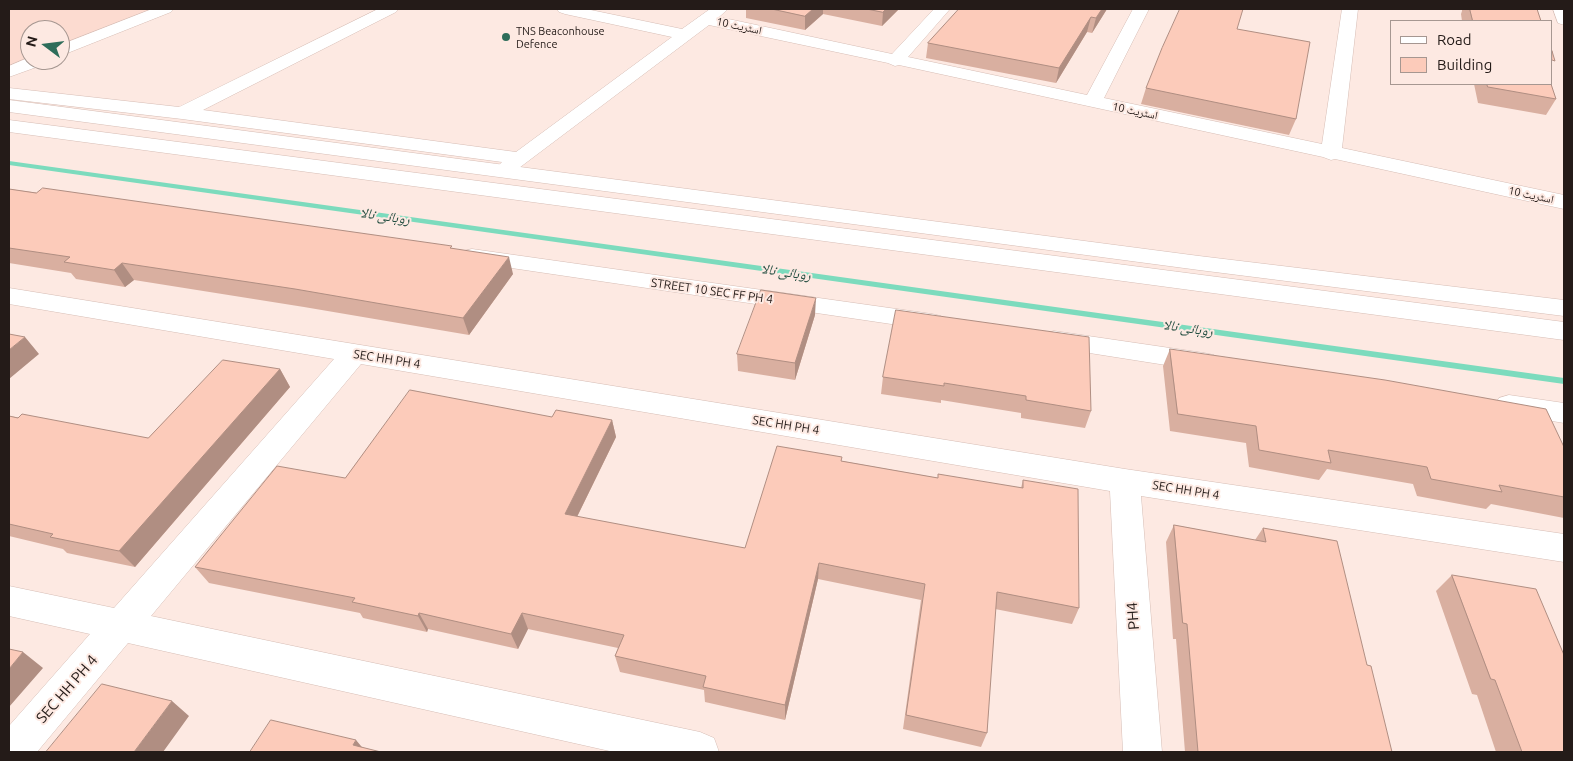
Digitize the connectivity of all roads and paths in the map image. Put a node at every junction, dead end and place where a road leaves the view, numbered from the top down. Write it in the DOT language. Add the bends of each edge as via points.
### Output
graph roads {
  1 [pos="165,9"];
  2 [pos="390,9"];
  3 [pos="566,9"];
  4 [pos="942,9"];
  5 [pos="1141,9"];
  6 [pos="1350,9"];
  7 [pos="1561,9"];
  8 [pos="713,14"];
  9 [pos="1564,20"];
  10 [pos="685,35"];
  11 [pos="70,48"];
  12 [pos="895,61"];
  13 [pos="9,94"];
  14 [pos="1093,102"];
  15 [pos="9,106"];
  16 [pos="182,113"];
  17 [pos="238,121"];
  18 [pos="9,126"];
  19 [pos="219,134"];
  20 [pos="1332,154"];
  21 [pos="510,164"];
  22 [pos="1564,202"];
  23 [pos="452,253"];
  24 [pos="9,296"];
  25 [pos="1564,308"];
  26 [pos="954,326"];
  27 [pos="1564,331"];
  28 [pos="1033,337"];
  29 [pos="355,353"];
  30 [pos="1230,365"];
  31 [pos="1486,402"];
  32 [pos="1564,414"];
  33 [pos="1125,481"];
  34 [pos="1564,548"];
  35 [pos="9,601"];
  36 [pos="121,626"];
  37 [pos="12,752"];
  38 [pos="700,752"];
  39 [pos="1142,752"];
  1 -- 11 [label="street"];
  2 -- 16 [label="street"];
  3 -- 10 [label="street"];
  4 -- 12 [label="street"];
  5 -- 14 [label="street"];
  6 -- 20 [label="street"];
  7 -- 9 [label="street"];
  8 -- 10 [label="street"];
  8 -- 12 [label="street, اسٹریٹ 10"];
  10 -- 21 [label="street"];
  12 -- 14 [label="street, اسٹریٹ 10"];
  13 -- 16 [label="street"];
  14 -- 20 [label="street, اسٹریٹ 10"];
  15 -- 19 [label="street"];
  16 -- 17 [label="street"];
  17 -- 19 [label="street"];
  17 -- 21 [label="street"];
  18 -- 27 [label="street"];
  19 -- 21 [label="street"];
  20 -- 22 [label="street, اسٹریٹ 10"];
  21 -- 25 [label="street" via="1199,263"];
  23 -- 26 [label="street, STREET 10 SEC FF PH 4"];
  24 -- 29 [label="street, SEC HH PH 4"];
  28 -- 30 [label="street"];
  29 -- 33 [label="street, SEC HH PH 4"];
  29 -- 36 [label="street, SEC HH PH 4"];
  31 -- 32 [label="street"];
  33 -- 34 [label="street, SEC HH PH 4"];
  33 -- 39 [label="street, PH4"];
  35 -- 36 [label="street"];
  36 -- 37 [label="street, SEC HH PH 4"];
  36 -- 38 [label="street"];
}
